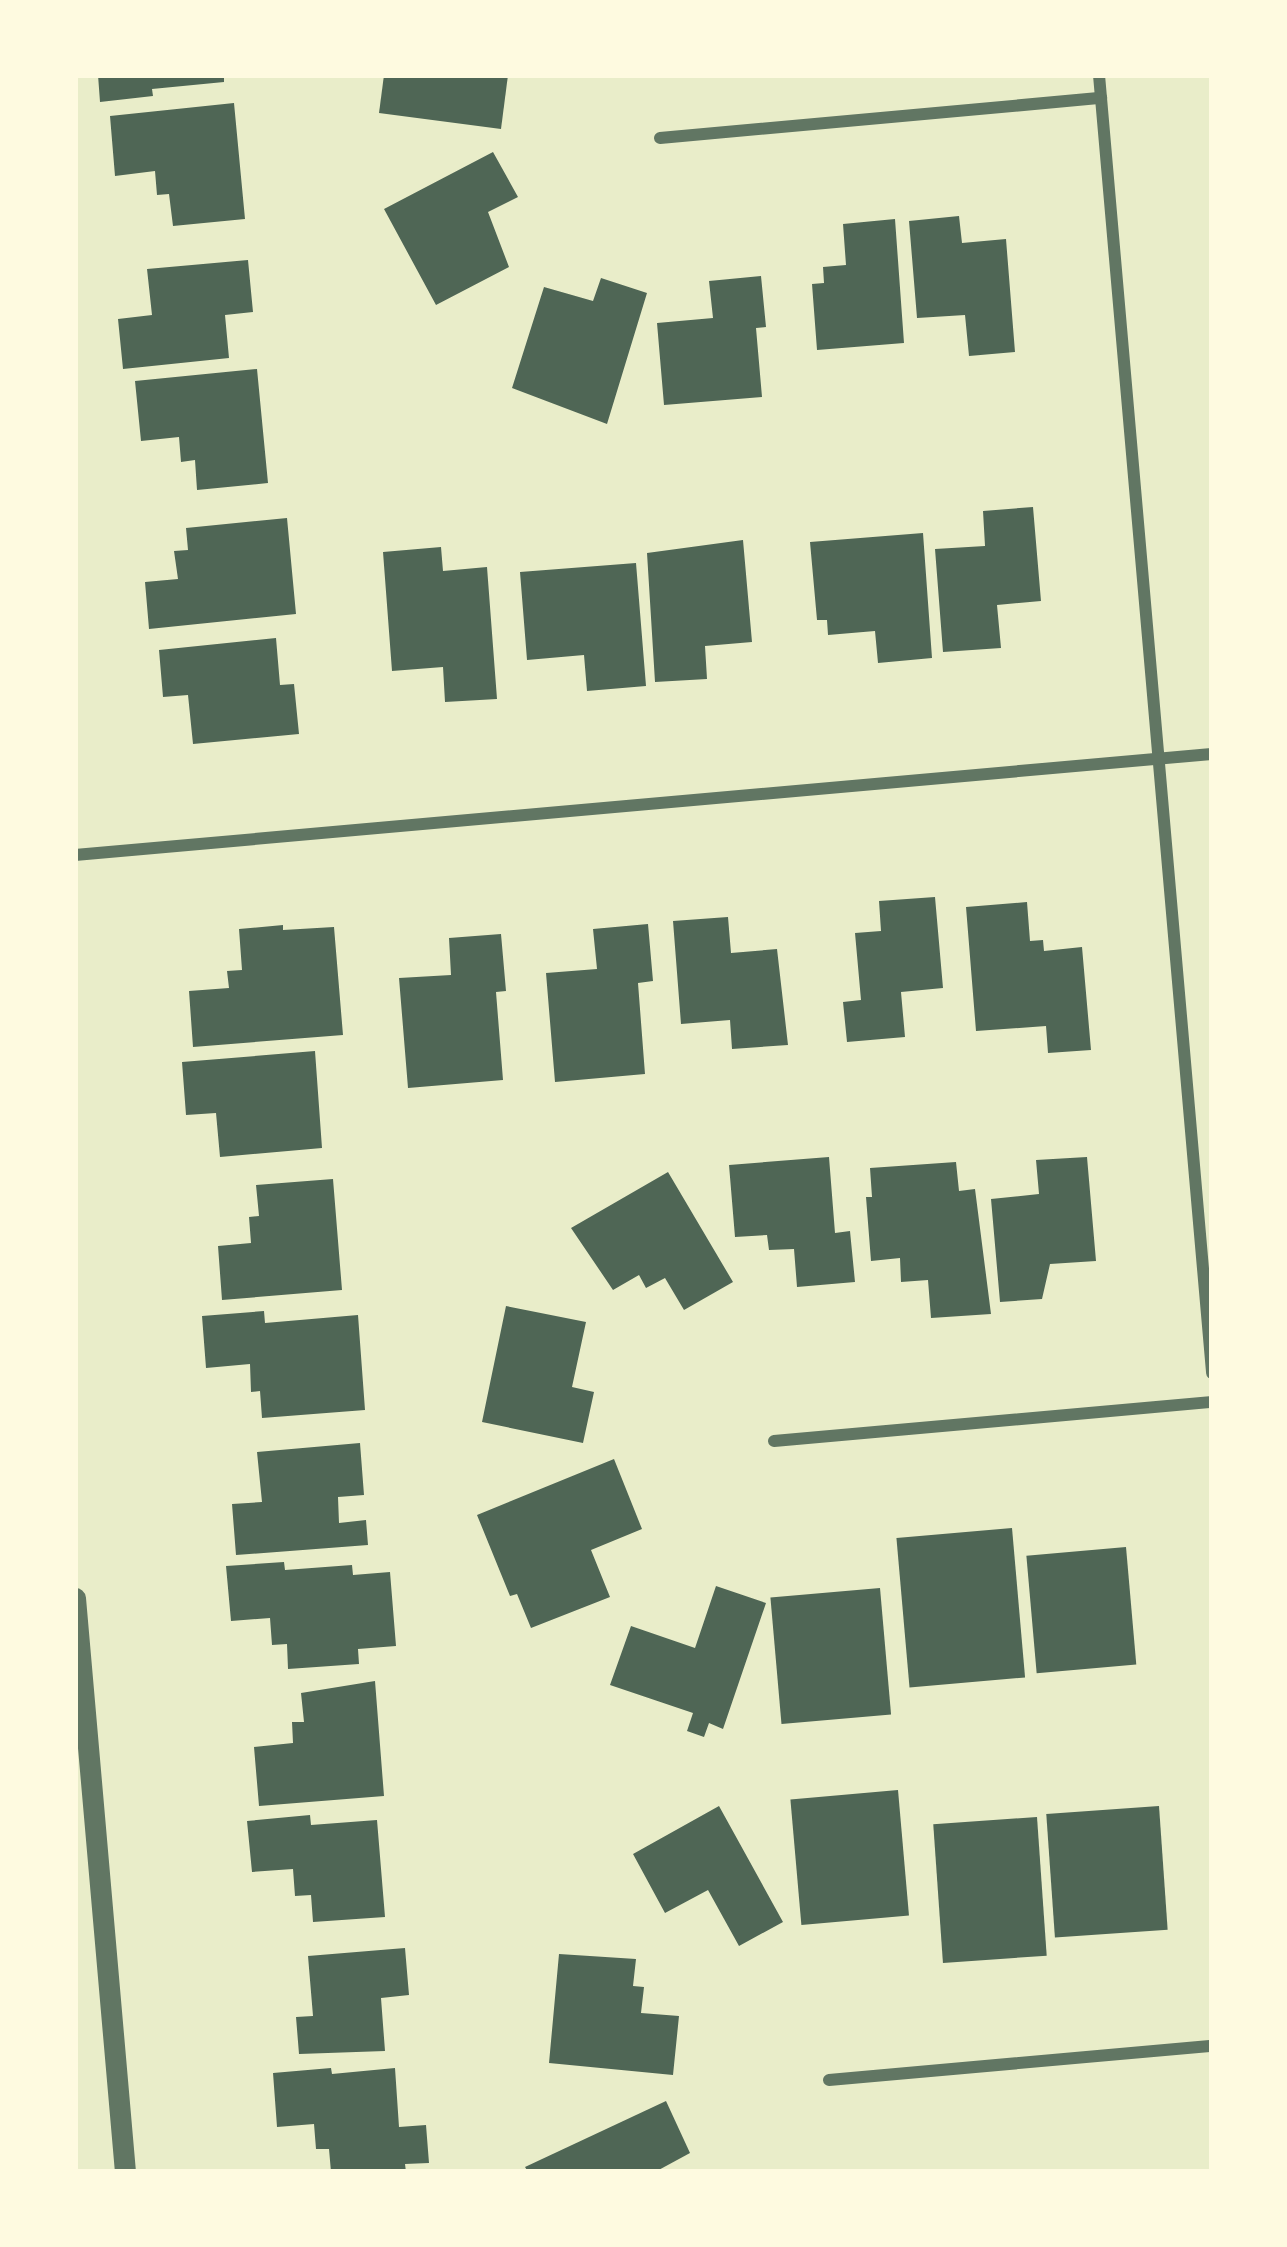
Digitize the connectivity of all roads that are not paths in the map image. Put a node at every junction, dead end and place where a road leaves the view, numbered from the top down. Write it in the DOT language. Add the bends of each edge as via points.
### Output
graph roads {
  1 [pos="1099,75"];
  2 [pos="1101,98"];
  3 [pos="660,138"];
  4 [pos="1212,754"];
  5 [pos="1159,758"];
  6 [pos="75,855"];
  7 [pos="1212,1373"];
  8 [pos="1212,1402"];
  9 [pos="774,1442"];
  10 [pos="75,1598"];
  11 [pos="1212,2046"];
  12 [pos="829,2080"];
  13 [pos="125,2172"];
  1 -- 2 [label="street"];
  2 -- 3 [label="street"];
  2 -- 5 [label="street"];
  4 -- 5 [label="street"];
  5 -- 6 [label="street"];
  5 -- 7 [label="street"];
  8 -- 9 [label="street"];
  10 -- 13 [label="street"];
  11 -- 12 [label="street"];
}
